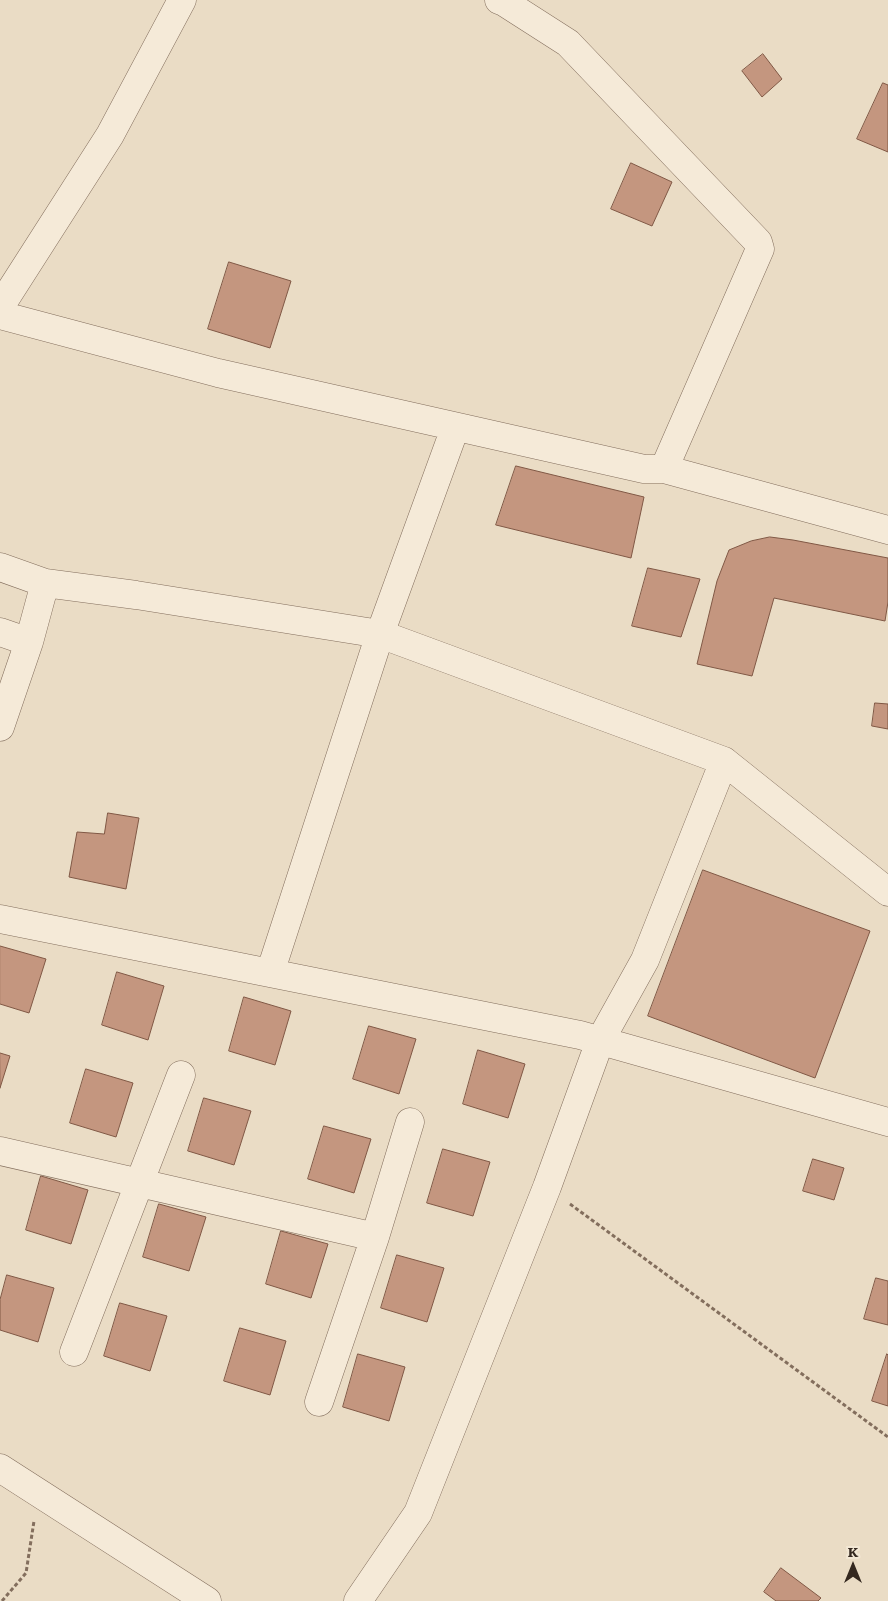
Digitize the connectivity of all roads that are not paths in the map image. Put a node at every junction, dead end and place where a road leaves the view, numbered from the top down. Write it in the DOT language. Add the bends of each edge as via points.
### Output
graph roads {
  1 [pos="182,0"];
  2 [pos="499,0"];
  3 [pos="0,307"];
  4 [pos="0,316"];
  5 [pos="455,428"];
  6 [pos="664,469"];
  7 [pos="888,530"];
  8 [pos="0,567"];
  9 [pos="45,584"];
  10 [pos="0,632"];
  11 [pos="380,634"];
  12 [pos="29,642"];
  13 [pos="0,727"];
  14 [pos="724,761"];
  15 [pos="888,892"];
  16 [pos="0,919"];
  17 [pos="270,973"];
  18 [pos="600,1041"];
  19 [pos="181,1075"];
  20 [pos="410,1122"];
  21 [pos="888,1122"];
  22 [pos="0,1151"];
  23 [pos="139,1183"];
  24 [pos="375,1237"];
  25 [pos="74,1352"];
  26 [pos="319,1402"];
  27 [pos="0,1468"];
  28 [pos="207,1601"];
  29 [pos="358,1601"];
  1 -- 3 [label="street" via="110,135"];
  2 -- 6 [label="street" via="568,43 758,242 760,249"];
  4 -- 5 [label="street" via="218,374"];
  5 -- 6 [label="street" via="644,469"];
  5 -- 11 [label="street"];
  6 -- 7 [label="street"];
  8 -- 9 [label="street"];
  9 -- 11 [label="street" via="136,595"];
  9 -- 12 [label="street"];
  10 -- 12 [label="street"];
  11 -- 14 [label="street"];
  11 -- 17 [label="street"];
  12 -- 13 [label="street"];
  14 -- 15 [label="street"];
  14 -- 18 [label="street" via="645,960"];
  16 -- 17 [label="street"];
  17 -- 18 [label="street"];
  18 -- 21 [label="street"];
  18 -- 29 [label="street" via="547,1187 418,1513"];
  19 -- 23 [label="street"];
  20 -- 24 [label="street"];
  22 -- 23 [label="street"];
  23 -- 24 [label="street"];
  23 -- 25 [label="street"];
  24 -- 26 [label="street"];
  27 -- 28 [label="street"];
}
